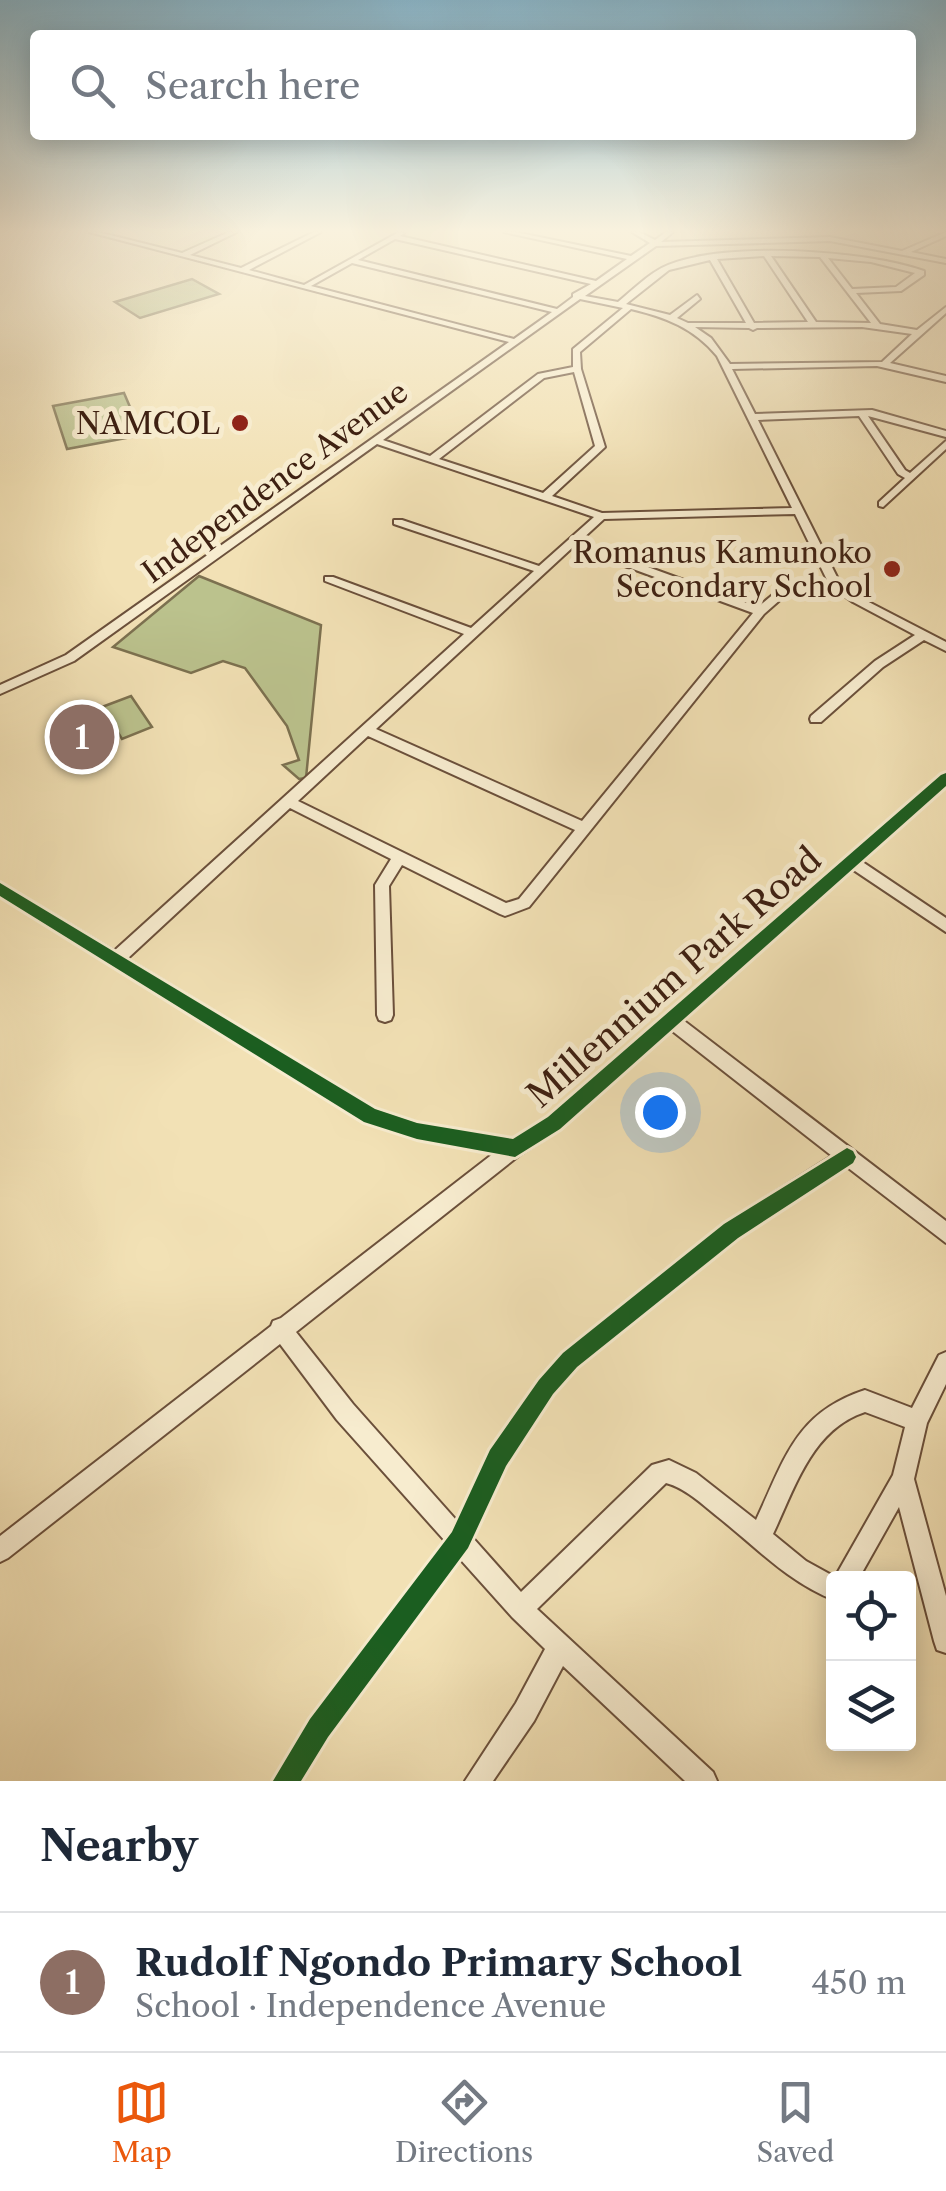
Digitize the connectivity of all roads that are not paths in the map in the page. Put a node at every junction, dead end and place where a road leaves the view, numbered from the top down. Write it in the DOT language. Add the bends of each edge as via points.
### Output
graph roads {
  1 [pos="415,315"];
  2 [pos="550,315"];
  3 [pos="614,315"];
  4 [pos="655,315"];
  5 [pos="676,315"];
  6 [pos="745,315"];
  7 [pos="807,315"];
  8 [pos="869,315"];
  9 [pos="939,315"];
  10 [pos="671,319"];
  11 [pos="688,324"];
  12 [pos="876,324"];
  13 [pos="815,326"];
  14 [pos="753,328"];
  15 [pos="918,333"];
  16 [pos="513,341"];
  17 [pos="884,363"];
  18 [pos="727,367"];
  19 [pos="577,369"];
  20 [pos="946,378"];
  21 [pos="862,413"];
  22 [pos="752,416"];
  23 [pos="946,434"];
  24 [pos="377,441"];
  25 [pos="946,444"];
  26 [pos="431,460"];
  27 [pos="911,477"];
  28 [pos="545,497"];
  29 [pos="883,504"];
  30 [pos="798,511"];
  31 [pos="600,516"];
  32 [pos="398,522"];
  33 [pos="570,542"];
  34 [pos="540,570"];
  35 [pos="329,578"];
  36 [pos="834,583"];
  37 [pos="760,612"];
  38 [pos="472,634"];
  39 [pos="924,635"];
  40 [pos="946,647"];
  41 [pos="0,690"];
  42 [pos="816,719"];
  43 [pos="369,730"];
  44 [pos="946,778"];
  45 [pos="292,803"];
  46 [pos="584,828"];
  47 [pos="398,860"];
  48 [pos="852,862"];
  49 [pos="0,889"];
  50 [pos="946,926"];
  51 [pos="116,960"];
  52 [pos="385,1015"];
  53 [pos="672,1022"];
  54 [pos="514,1148"];
  55 [pos="847,1157"];
  56 [pos="946,1233"];
  57 [pos="280,1328"];
  58 [pos="946,1362"];
  59 [pos="917,1421"];
  60 [pos="902,1480"];
  61 [pos="761,1535"];
  62 [pos="460,1540"];
  63 [pos="0,1550"];
  64 [pos="850,1571"];
  65 [pos="826,1586"];
  66 [pos="520,1608"];
  67 [pos="946,1641"];
  68 [pos="559,1648"];
  69 [pos="286,1781"];
  70 [pos="478,1781"];
  71 [pos="704,1781"];
  1 -- 16 [label="street"];
  2 -- 16 [label="street, Independence Avenue"];
  3 -- 19 [label="street" via="578,348"];
  4 -- 10 [label="street"];
  5 -- 10 [label="street"];
  6 -- 14 [label="street"];
  7 -- 13 [label="street"];
  8 -- 12 [label="street"];
  9 -- 15 [label="street"];
  10 -- 11 [label="street"];
  11 -- 14 [label="street"];
  11 -- 18 [label="street" via="707,336"];
  12 -- 13 [label="street"];
  12 -- 15 [label="street"];
  13 -- 14 [label="street"];
  15 -- 17 [label="street"];
  16 -- 24 [label="street, Independence Avenue"];
  17 -- 18 [label="street"];
  17 -- 20 [label="street"];
  18 -- 22 [label="street"];
  19 -- 26 [label="street" via="548,372"];
  19 -- 28 [label="street" via="600,447"];
  21 -- 22 [label="street"];
  21 -- 23 [label="street"];
  21 -- 27 [label="street"];
  22 -- 30 [label="street"];
  24 -- 26 [label="street"];
  24 -- 41 [label="street, Independence Avenue" via="70,658"];
  25 -- 27 [label="street"];
  26 -- 28 [label="street"];
  27 -- 29 [label="street"];
  28 -- 31 [label="street"];
  30 -- 31 [label="street"];
  30 -- 36 [label="street"];
  31 -- 33 [label="street"];
  32 -- 34 [label="street"];
  33 -- 34 [label="street"];
  33 -- 37 [label="street"];
  34 -- 38 [label="street"];
  35 -- 38 [label="street"];
  36 -- 37 [label="street" via="786,589"];
  36 -- 39 [label="street"];
  37 -- 46 [label="street"];
  38 -- 43 [label="street"];
  39 -- 40 [label="street"];
  39 -- 42 [label="street" via="878,664"];
  43 -- 45 [label="street"];
  43 -- 46 [label="street"];
  44 -- 48 [label="street, Millennium Park Road"];
  45 -- 47 [label="street"];
  45 -- 51 [label="street"];
  46 -- 47 [label="street" via="524,903 508,910"];
  47 -- 52 [label="street" via="382,886"];
  48 -- 50 [label="street"];
  48 -- 53 [label="street, Millennium Park Road"];
  49 -- 51 [label="street, Millennium Park Road"];
  51 -- 54 [label="street, Millennium Park Road" via="370,1116"];
  53 -- 54 [label="street, Millennium Park Road" via="554,1123"];
  53 -- 55 [label="street"];
  54 -- 57 [label="street"];
  55 -- 56 [label="street"];
  55 -- 62 [label="street" via="731,1231 570,1360 498,1458"];
  57 -- 62 [label="street"];
  57 -- 63 [label="street"];
  58 -- 59 [label="street"];
  59 -- 60 [label="street"];
  59 -- 61 [label="street" via="865,1401 825,1421 811,1434"];
  60 -- 64 [label="street"];
  60 -- 67 [label="street"];
  61 -- 65 [label="street"];
  61 -- 66 [label="street" via="664,1471"];
  62 -- 66 [label="street"];
  62 -- 69 [label="street"];
  66 -- 68 [label="street"];
  68 -- 70 [label="street" via="526,1712"];
  68 -- 71 [label="street"];
}
